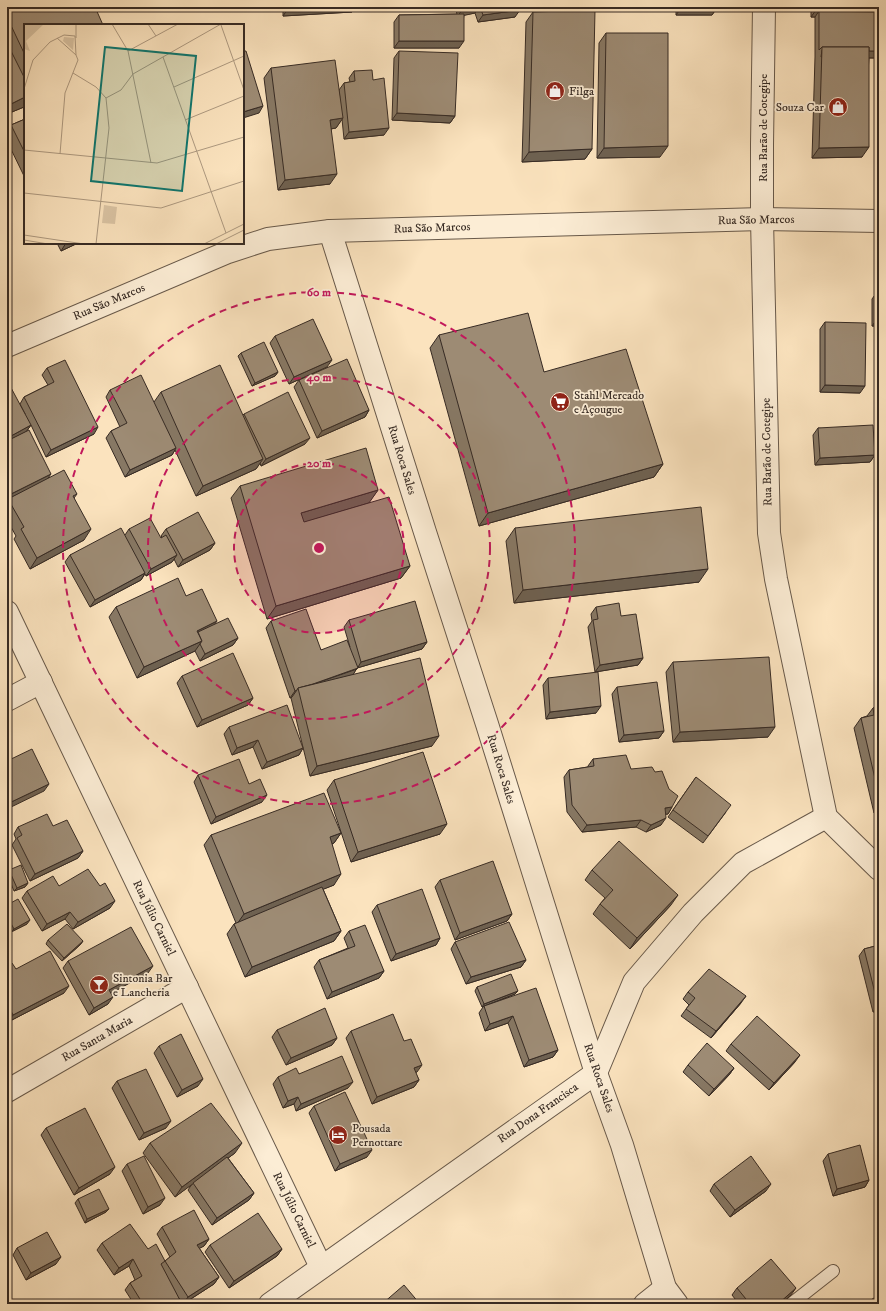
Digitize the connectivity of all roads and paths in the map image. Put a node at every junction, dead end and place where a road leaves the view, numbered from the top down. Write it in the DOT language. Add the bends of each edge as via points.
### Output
graph roads {
  1 [pos="764,7"];
  2 [pos="762,219"];
  3 [pos="879,221"];
  4 [pos="330,231"];
  5 [pos="7,346"];
  6 [pos="7,612"];
  7 [pos="40,682"];
  8 [pos="7,700"];
  9 [pos="826,817"];
  10 [pos="879,869"];
  11 [pos="187,987"];
  12 [pos="596,1073"];
  13 [pos="7,1091"];
  14 [pos="321,1267"];
  15 [pos="833,1271"];
  16 [pos="671,1296"];
  17 [pos="270,1304"];
  18 [pos="644,1304"];
  19 [pos="791,1304"];
  1 -- 2 [label="street, Rua Barão de Cotegipe"];
  2 -- 3 [label="street, Rua São Marcos"];
  2 -- 4 [label="street, Rua São Marcos"];
  2 -- 9 [label="street, Rua Barão de Cotegipe" via="769,533"];
  4 -- 5 [label="street, Rua São Marcos" via="268,239 228,252"];
  4 -- 12 [label="street, Rua Roca Sales"];
  6 -- 7 [label="street, Rua Júlio Carniel"];
  7 -- 8 [label="street"];
  7 -- 11 [label="street, Rua Júlio Carniel"];
  9 -- 10 [label="street"];
  9 -- 12 [label="street" via="744,863 693,913 634,982"];
  11 -- 13 [label="street, Rua Santa Maria"];
  11 -- 14 [label="street, Rua Júlio Carniel"];
  12 -- 14 [label="street, Rua Dona Francisca"];
  12 -- 16 [label="street, Rua Roca Sales"];
  14 -- 17 [label="street, Rua Dona Francisca"];
  15 -- 19 [label="lane"];
  16 -- 18 [label="street"];
}
